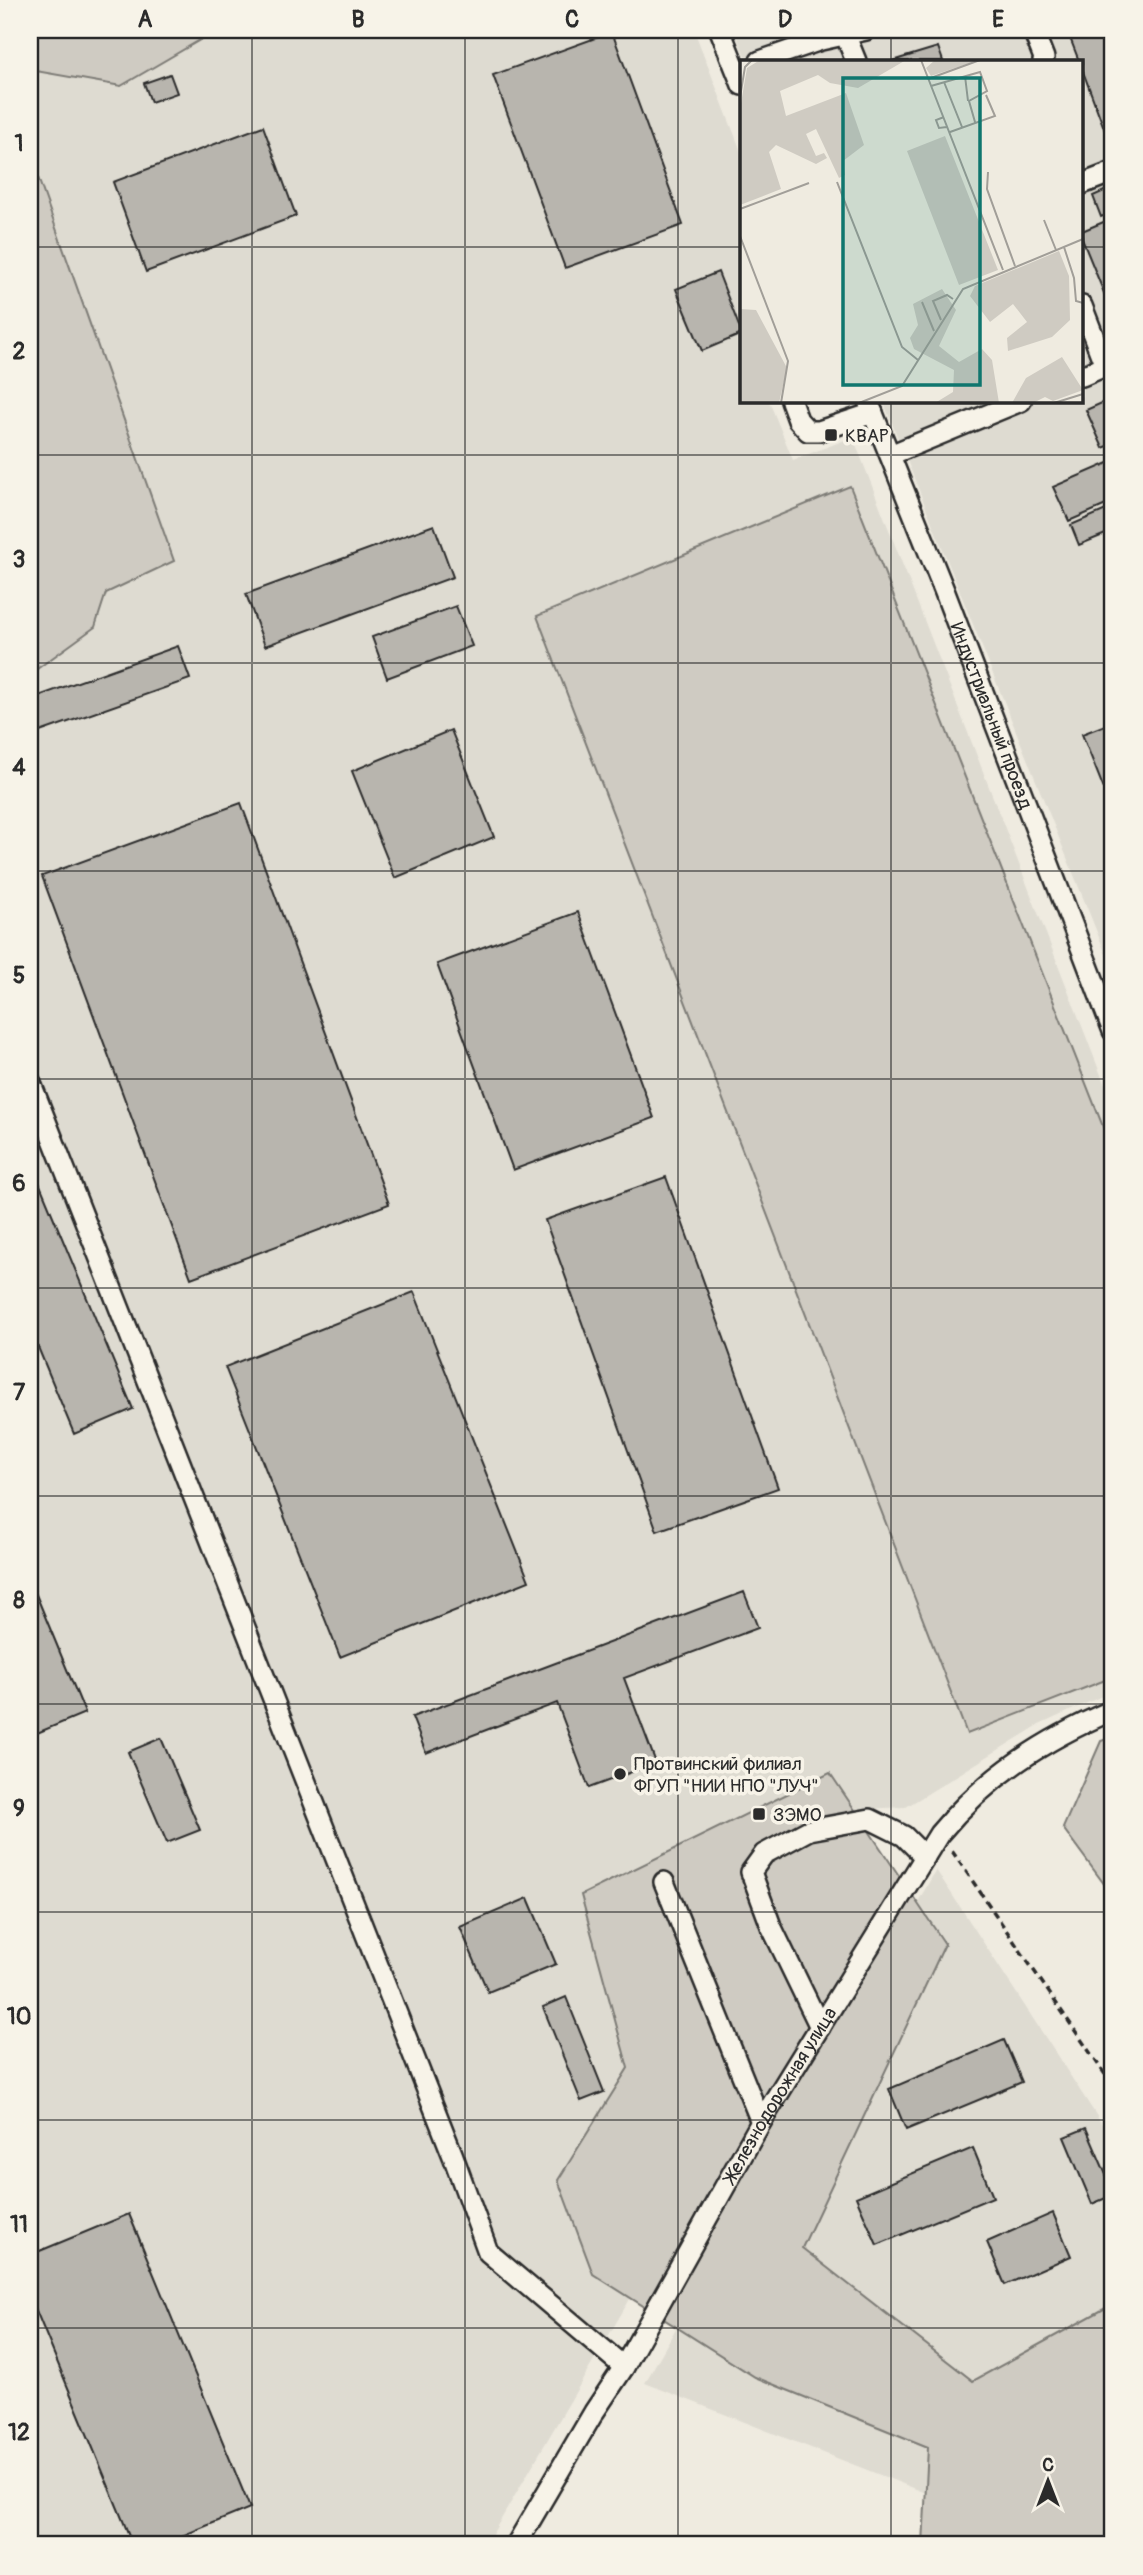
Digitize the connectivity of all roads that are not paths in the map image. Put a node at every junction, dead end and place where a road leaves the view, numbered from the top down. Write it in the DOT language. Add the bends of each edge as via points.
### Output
graph roads {
  1 [pos="720,30"];
  2 [pos="866,30"];
  3 [pos="1033,30"];
  4 [pos="845,34"];
  5 [pos="764,60"];
  6 [pos="856,60"];
  7 [pos="1043,60"];
  8 [pos="740,74"];
  9 [pos="1113,172"];
  10 [pos="1084,183"];
  11 [pos="1084,310"];
  12 [pos="1109,366"];
  13 [pos="1084,375"];
  14 [pos="791,402"];
  15 [pos="1016,402"];
  16 [pos="994,406"];
  17 [pos="871,407"];
  18 [pos="890,455"];
  19 [pos="1113,1031"];
  20 [pos="30,1081"];
  21 [pos="1113,1710"];
  22 [pos="925,1857"];
  23 [pos="663,1882"];
  24 [pos="820,2026"];
  25 [pos="761,2122"];
  26 [pos="624,2367"];
  27 [pos="516,2545"];
  1 -- 8 [label="street"];
  2 -- 4 [label="street"];
  3 -- 7 [label="street"];
  4 -- 5 [label="street"];
  4 -- 6 [label="street"];
  9 -- 10 [label="street"];
  11 -- 12 [label="street"];
  12 -- 13 [label="street"];
  14 -- 17 [label="street" via="808,430 819,430"];
  15 -- 16 [label="street"];
  16 -- 18 [label="street"];
  17 -- 18 [label="street, Индустриальный проезд"];
  18 -- 19 [label="street, Индустриальный проезд"];
  20 -- 26 [label="street" via="488,2252"];
  21 -- 22 [label="street, Железнодорожная улица" via="1068,1730 1003,1770 963,1805"];
  22 -- 24 [label="street, Железнодорожная улица"];
  22 -- 24 [label="street" via="904,1836 870,1819 809,1830 764,1854 751,1872 771,1926"];
  23 -- 25 [label="street"];
  24 -- 25 [label="street, Железнодорожная улица"];
  25 -- 26 [label="street, Железнодорожная улица"];
  26 -- 27 [label="street, Железнодорожная улица"];
}
